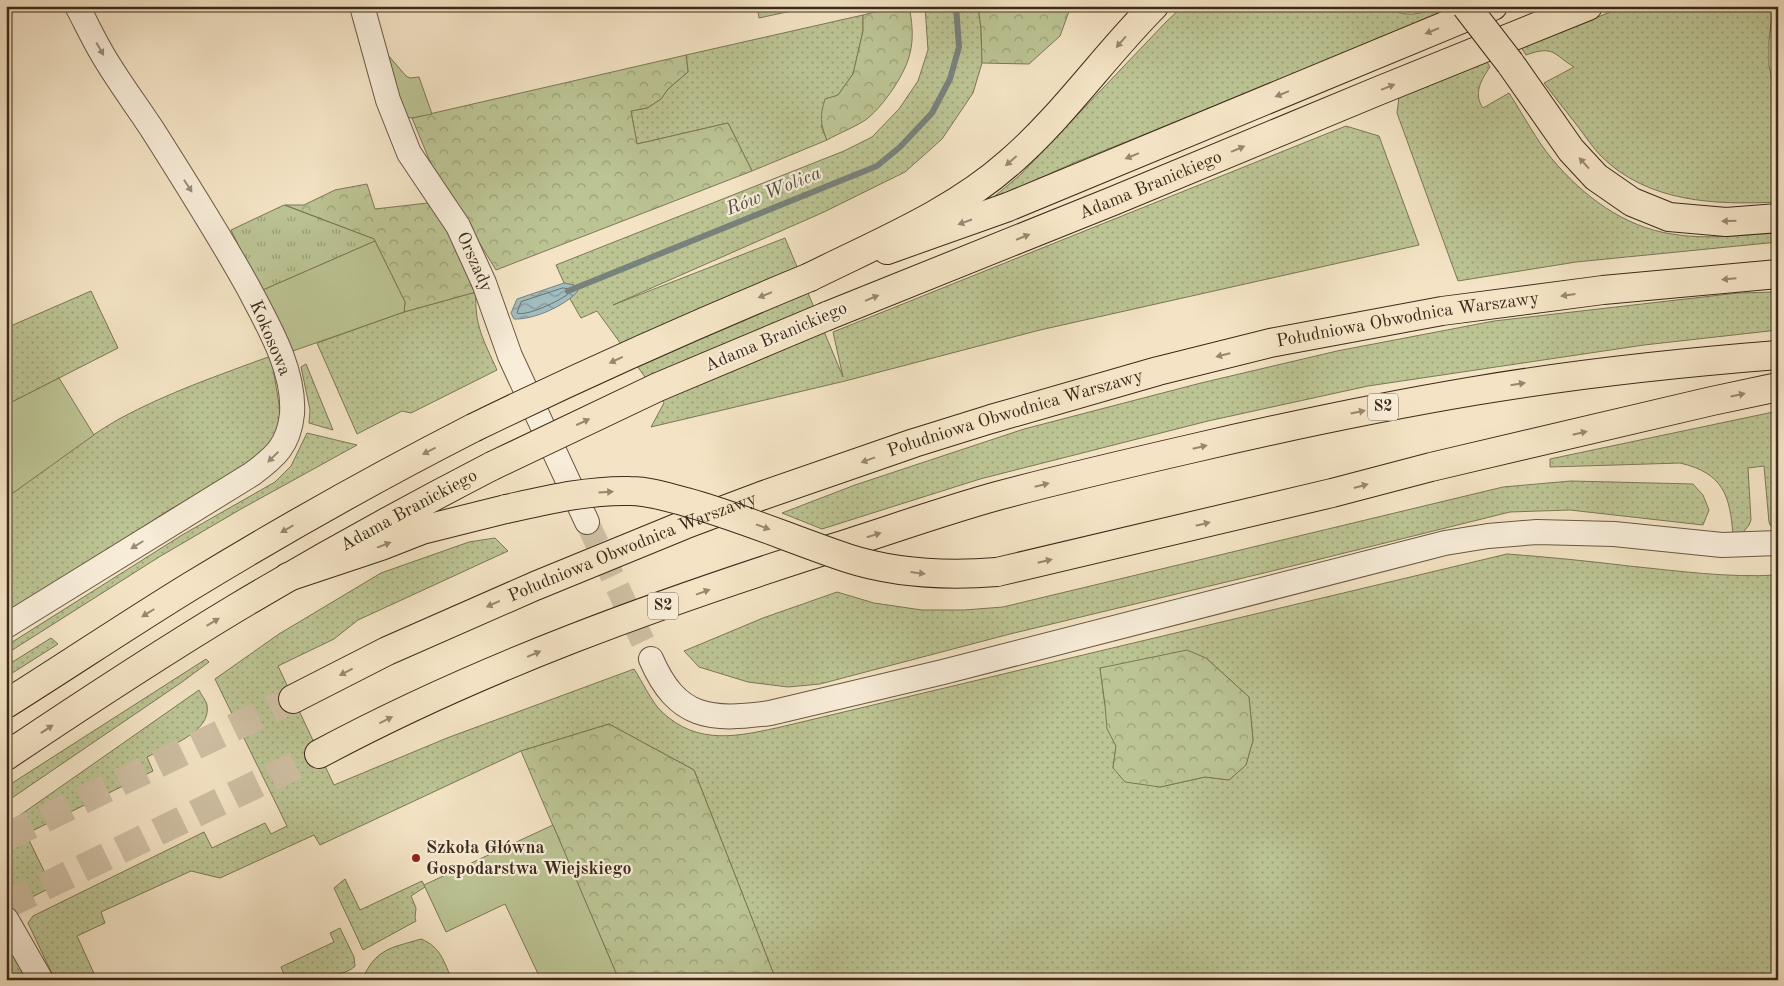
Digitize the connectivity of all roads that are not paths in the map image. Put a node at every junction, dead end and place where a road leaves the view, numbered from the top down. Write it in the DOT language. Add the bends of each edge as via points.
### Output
graph roads {
  1 [pos="77,6"];
  2 [pos="362,6"];
  3 [pos="1154,6"];
  4 [pos="1466,6"];
  5 [pos="1493,6"];
  6 [pos="1588,6"];
  7 [pos="1778,218"];
  8 [pos="1778,274"];
  9 [pos="810,277"];
  10 [pos="1778,354"];
  11 [pos="1778,387"];
  12 [pos="587,522"];
  13 [pos="1778,543"];
  14 [pos="288,577"];
  15 [pos="6,626"];
  16 [pos="651,658"];
  17 [pos="293,699"];
  18 [pos="6,704"];
  19 [pos="319,754"];
  20 [pos="6,756"];
  21 [pos="6,919"];
  22 [pos="41,980"];
  1 -- 15 [label="street, Kokosowa, one-way" via="100,50 199,203 269,327 285,369 292,414 285,443 275,456 252,474"];
  2 -- 12 [label="street, Orszady" via="388,100 409,153 458,226 484,283 510,356"];
  3 -- 9 [label="main road, one-way" via="1035,139 986,182 909,228"];
  7 -- 4 [label="main road, one-way, bridge" via="1726,222 1669,217 1632,202 1596,177 1572,150"];
  5 -- 9 [label="main road, Adama Branickiego, one-way" via="1008,207"];
  14 -- 6 [label="main road, Adama Branickiego, one-way, bridge" via="492,466 658,387"];
  8 -- 17 [label="main road, Południowa Obwodnica Warszawy, one-way" via="1603,290 1442,311 1270,343 1158,371 914,443 684,525 387,650"];
  9 -- 18 [label="main road, Adama Branickiego, one-way, bridge" via="551,390 367,484 252,549"];
  19 -- 10 [label="main road, S2, one-way" via="410,708 555,645 766,569 994,497 1265,432 1391,406 1572,376"];
  14 -- 11 [label="main road, one-way, bridge" via="422,530 467,518 554,498 631,491 716,510 848,558 888,568 947,575 997,572"];
  13 -- 16 [label="street" via="1722,545 1606,533 1537,532 1445,543 944,672 746,716 721,717 699,713 686,706 674,697 659,677"];
  20 -- 14 [label="main road, Adama Branickiego, one-way" via="155,658"];
  21 -- 22 [label="street"];
}
